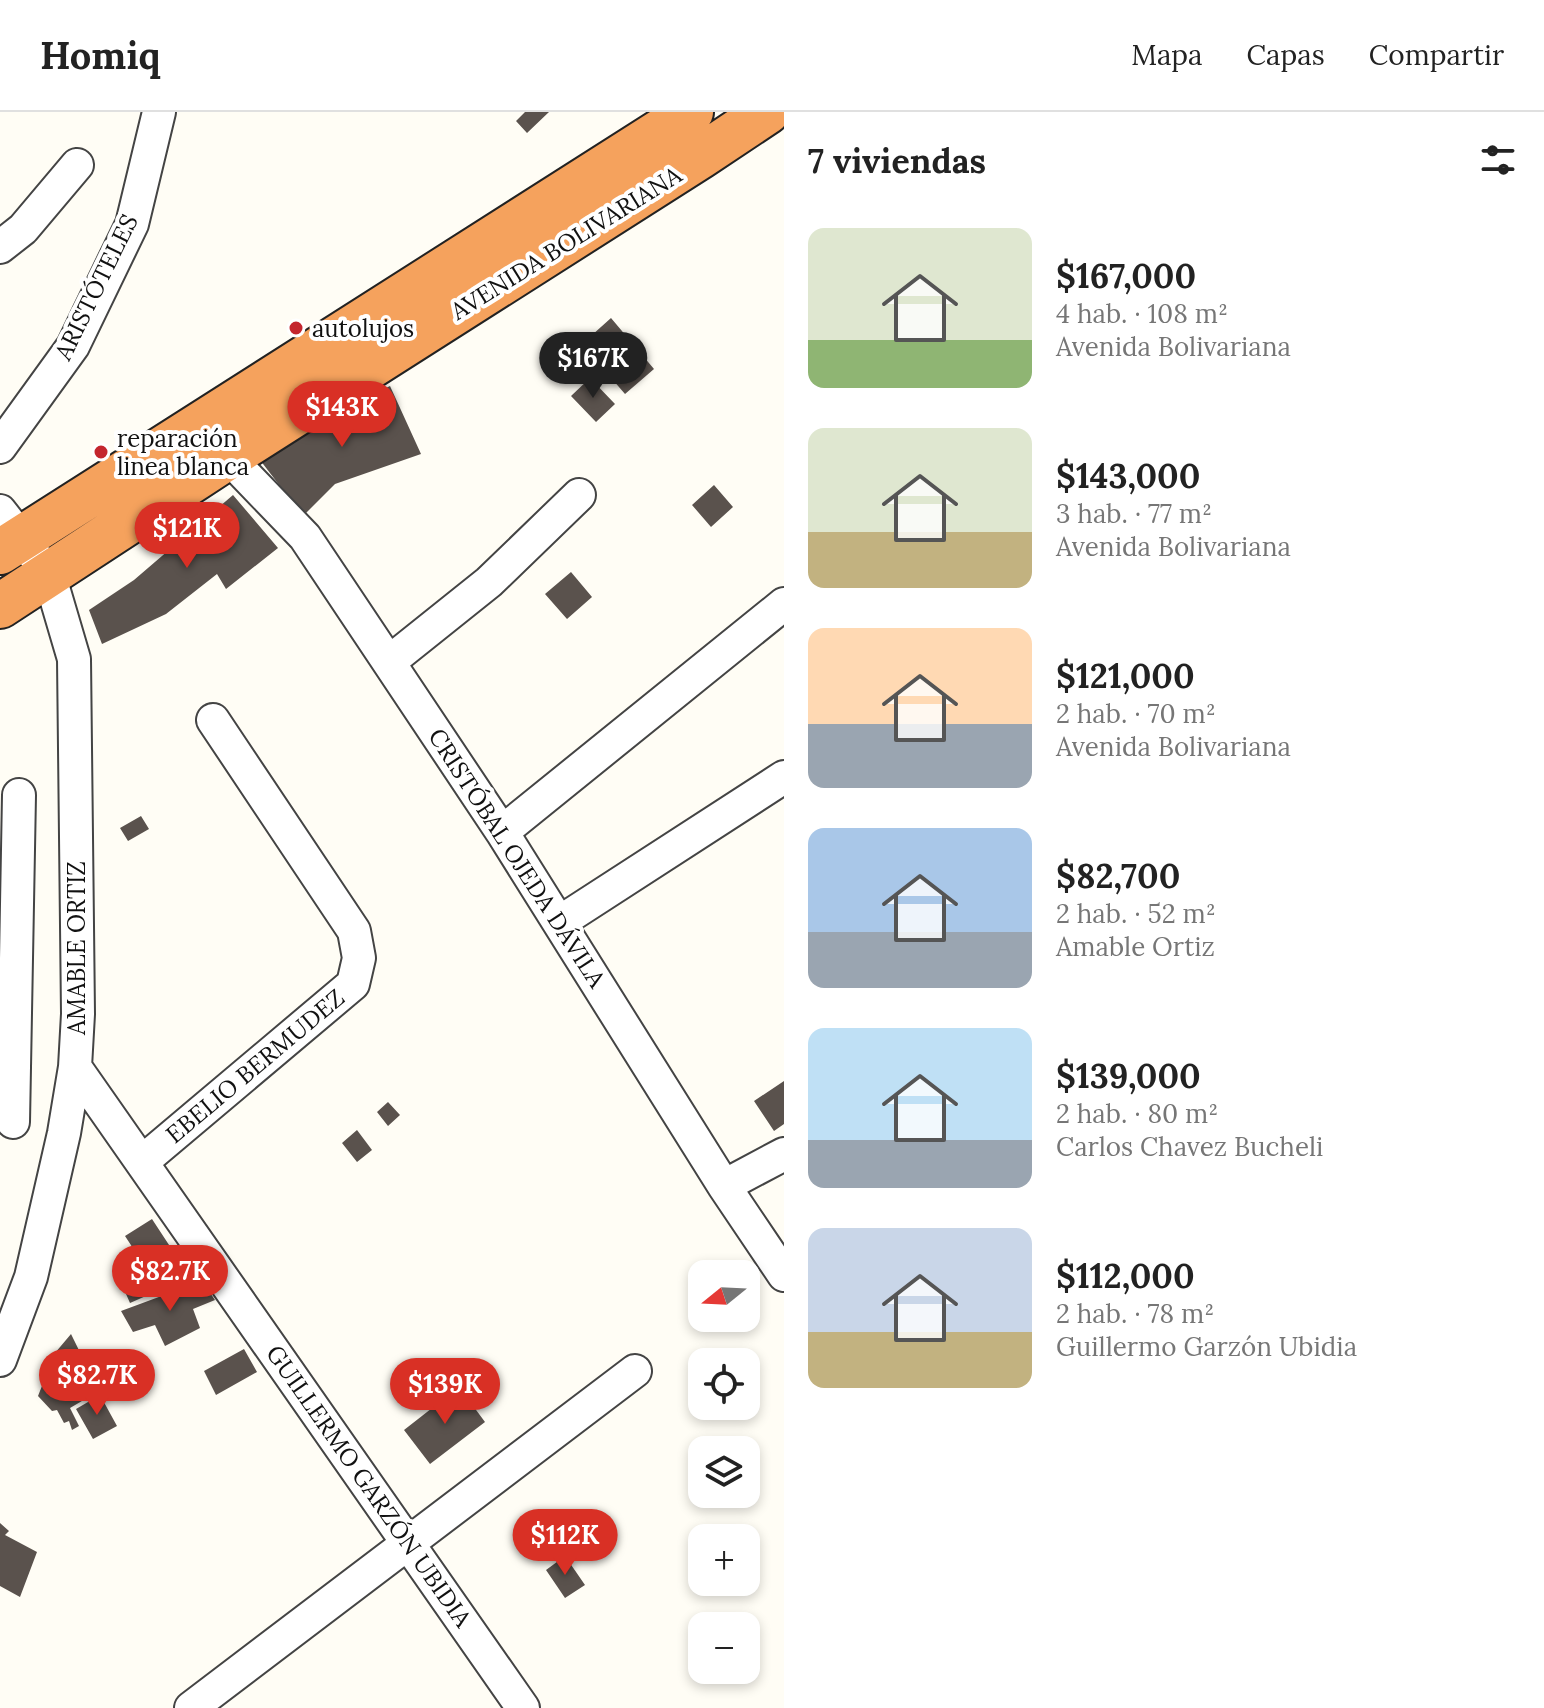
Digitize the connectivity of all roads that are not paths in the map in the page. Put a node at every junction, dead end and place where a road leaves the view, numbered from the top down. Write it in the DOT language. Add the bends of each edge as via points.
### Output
graph roads {
  1 [pos="159,112"];
  2 [pos="691,112"];
  3 [pos="767,112"];
  4 [pos="77,165"];
  5 [pos="0,247"];
  6 [pos="0,447"];
  7 [pos="228,457"];
  8 [pos="579,495"];
  9 [pos="7,534"];
  10 [pos="49,574"];
  11 [pos="784,604"];
  12 [pos="0,606"];
  13 [pos="389,662"];
  14 [pos="213,720"];
  15 [pos="784,777"];
  16 [pos="19,795"];
  17 [pos="502,832"];
  18 [pos="560,922"];
  19 [pos="75,1067"];
  20 [pos="7,1119"];
  21 [pos="64,1133"];
  22 [pos="784,1154"];
  23 [pos="143,1161"];
  24 [pos="724,1186"];
  25 [pos="784,1275"];
  26 [pos="0,1360"];
  27 [pos="635,1371"];
  28 [pos="409,1543"];
  29 [pos="191,1708"];
  30 [pos="523,1708"];
  1 -- 6 [label="street, ARISTÓTELES" via="132,224 73,346"];
  2 -- 9 [label="highway, AVENIDA BOLIVARIANA"];
  3 -- 7 [label="highway, AVENIDA BOLIVARIANA"];
  4 -- 5 [label="street" via="23,229"];
  7 -- 10 [label="highway, AVENIDA BOLIVARIANA"];
  7 -- 13 [label="street, CRISTÓBAL OJEDA DÁVILA" via="305,537"];
  8 -- 13 [label="street" via="489,582"];
  9 -- 10 [label="street, AMABLE ORTIZ"];
  10 -- 12 [label="highway, AVENIDA BOLIVARIANA"];
  10 -- 19 [label="street, AMABLE ORTIZ" via="74,659"];
  11 -- 17 [label="street"];
  13 -- 17 [label="street, CRISTÓBAL OJEDA DÁVILA"];
  14 -- 23 [label="street, EBELIO BERMUDEZ" via="354,931 359,958 353,984"];
  15 -- 18 [label="street"];
  16 -- 20 [label="street"];
  17 -- 18 [label="street, CRISTÓBAL OJEDA DÁVILA"];
  18 -- 24 [label="street, CRISTÓBAL OJEDA DÁVILA"];
  19 -- 21 [label="street, AMABLE ORTIZ"];
  19 -- 23 [label="street, GUILLERMO GARZÓN UBIDIA"];
  20 -- 21 [label="street"];
  21 -- 26 [label="street, AMABLE ORTIZ" via="31,1277"];
  22 -- 24 [label="street"];
  23 -- 28 [label="street, GUILLERMO GARZÓN UBIDIA"];
  24 -- 25 [label="street, CRISTÓBAL OJEDA DÁVILA"];
  27 -- 28 [label="street"];
  28 -- 29 [label="street"];
  28 -- 30 [label="street, GUILLERMO GARZÓN UBIDIA"];
}
